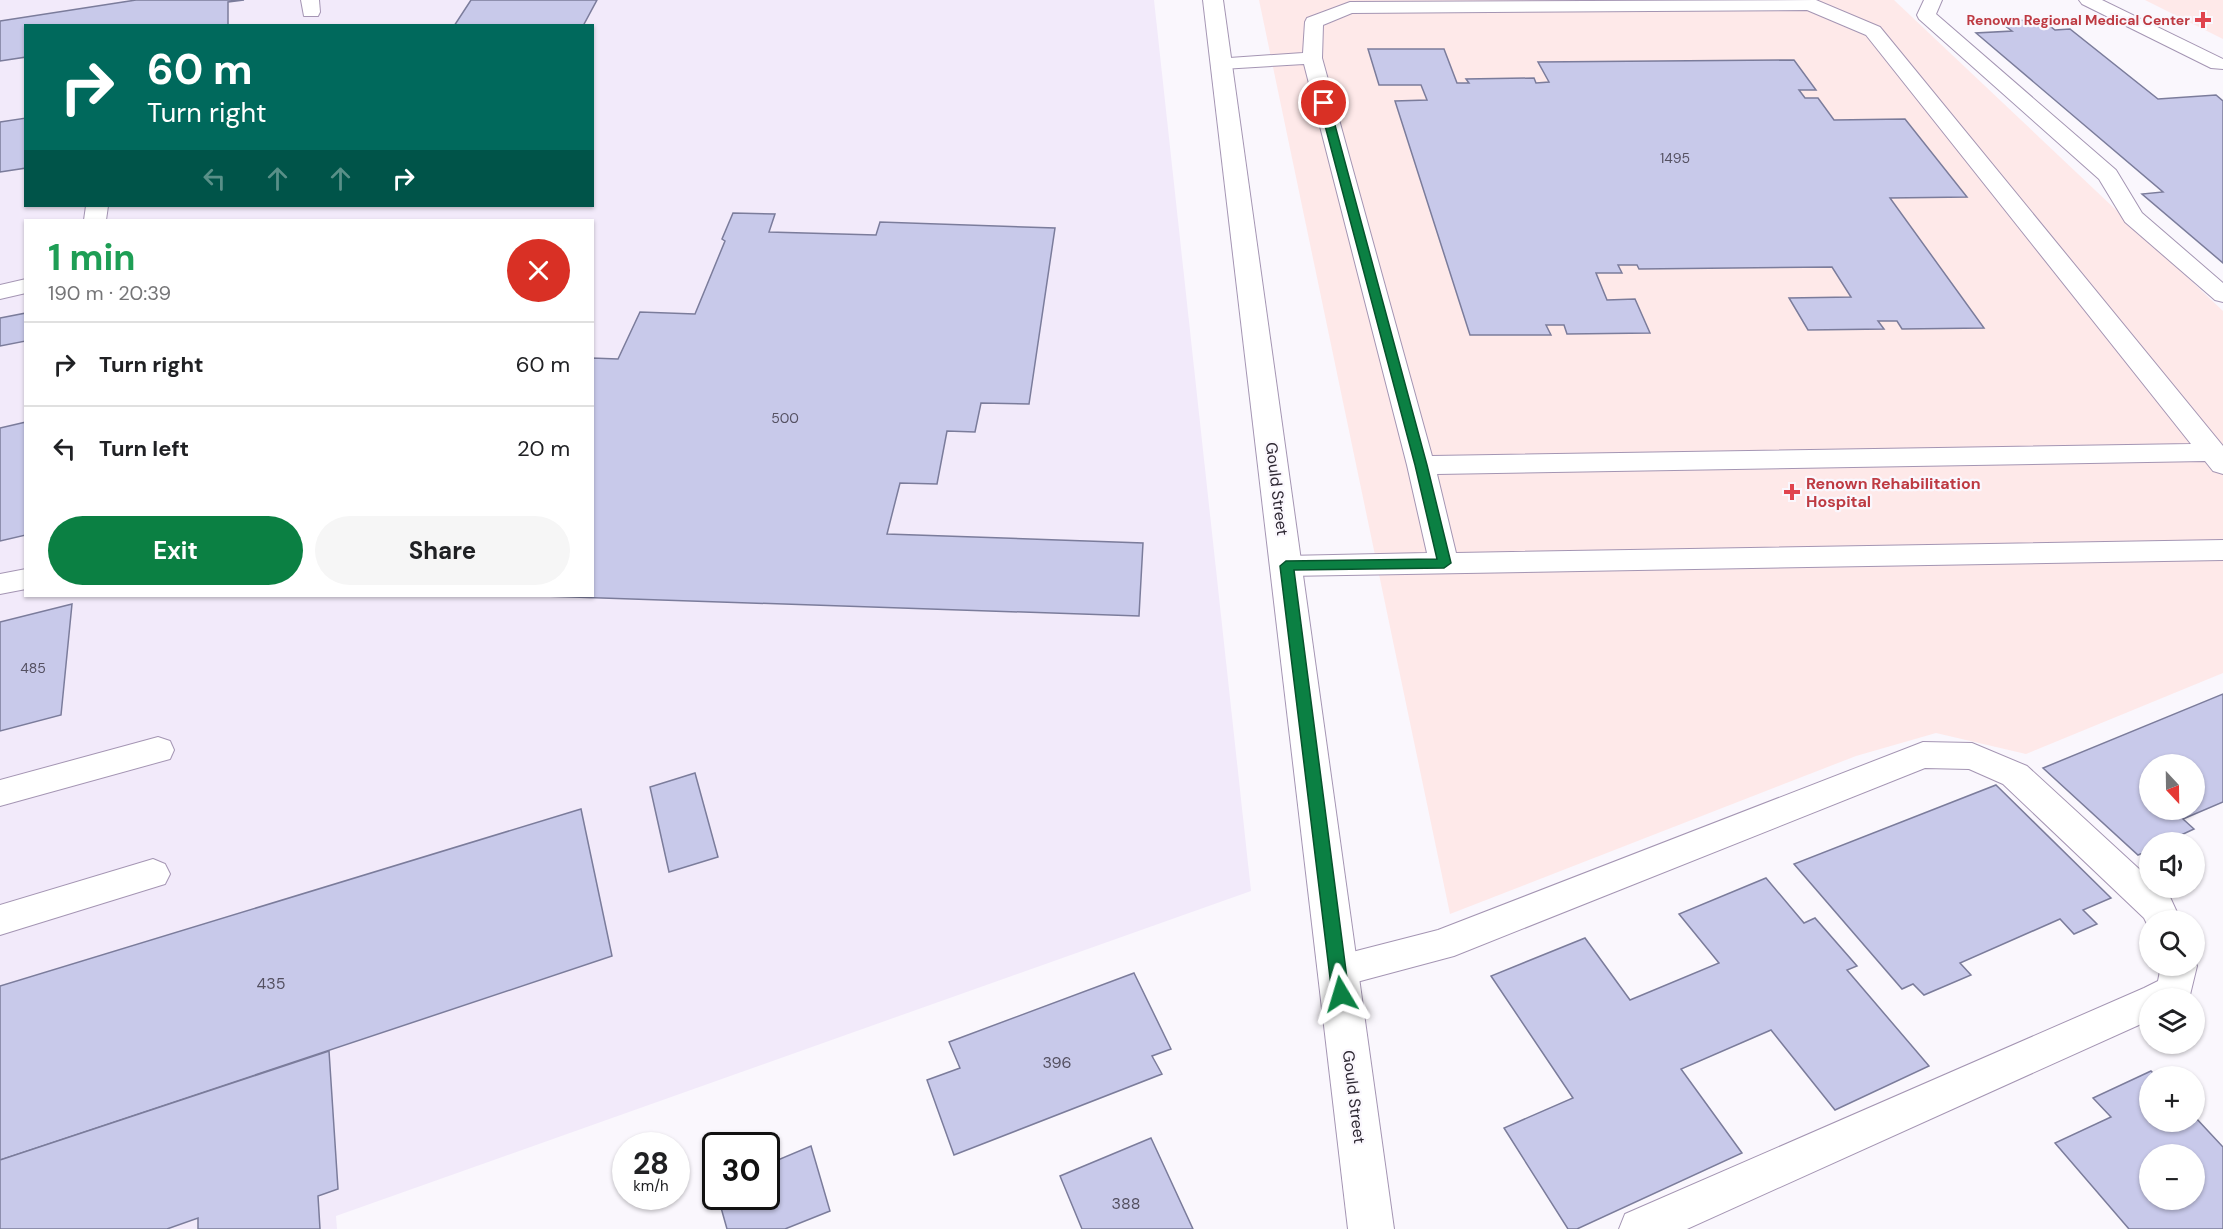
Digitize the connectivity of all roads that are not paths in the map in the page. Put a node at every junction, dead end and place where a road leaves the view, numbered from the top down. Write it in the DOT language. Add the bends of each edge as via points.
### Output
graph roads {
  1 [pos="1214,0"];
  2 [pos="1933,0"];
  3 [pos="2088,0"];
  4 [pos="1312,58"];
  5 [pos="1222,63"];
  6 [pos="2218,64"];
  7 [pos="24,286"];
  8 [pos="0,292"];
  9 [pos="2223,295"];
  10 [pos="2220,457"];
  11 [pos="1421,465"];
  12 [pos="2223,550"];
  13 [pos="1444,563"];
  14 [pos="1286,566"];
  15 [pos="24,579"];
  16 [pos="0,584"];
  17 [pos="158,750"];
  18 [pos="0,793"];
  19 [pos="153,874"];
  20 [pos="2158,910"];
  21 [pos="0,920"];
  22 [pos="1338,971"];
  23 [pos="2139,1007"];
  24 [pos="1371,1229"];
  25 [pos="1640,1229"];
  1 -- 5 [label="street, Gould Street"];
  2 -- 9 [label="lane" via="1926,15 2108,175 2133,218"];
  3 -- 6 [label="lane"];
  4 -- 5 [label="lane"];
  4 -- 10 [label="lane" via="1314,22 1350,8 1810,4 1873,31"];
  4 -- 11 [label="lane"];
  5 -- 14 [label="street, Gould Street"];
  7 -- 8 [label="lane"];
  10 -- 11 [label="lane"];
  11 -- 13 [label="lane"];
  12 -- 13 [label="lane"];
  13 -- 14 [label="lane"];
  14 -- 22 [label="street, Gould Street"];
  15 -- 16 [label="lane"];
  17 -- 18 [label="lane"];
  19 -- 21 [label="lane"];
  20 -- 22 [label="lane" via="2014,775 1972,756 1923,755 1441,945"];
  22 -- 24 [label="street, Gould Street"];
  23 -- 25 [label="lane"];
}
